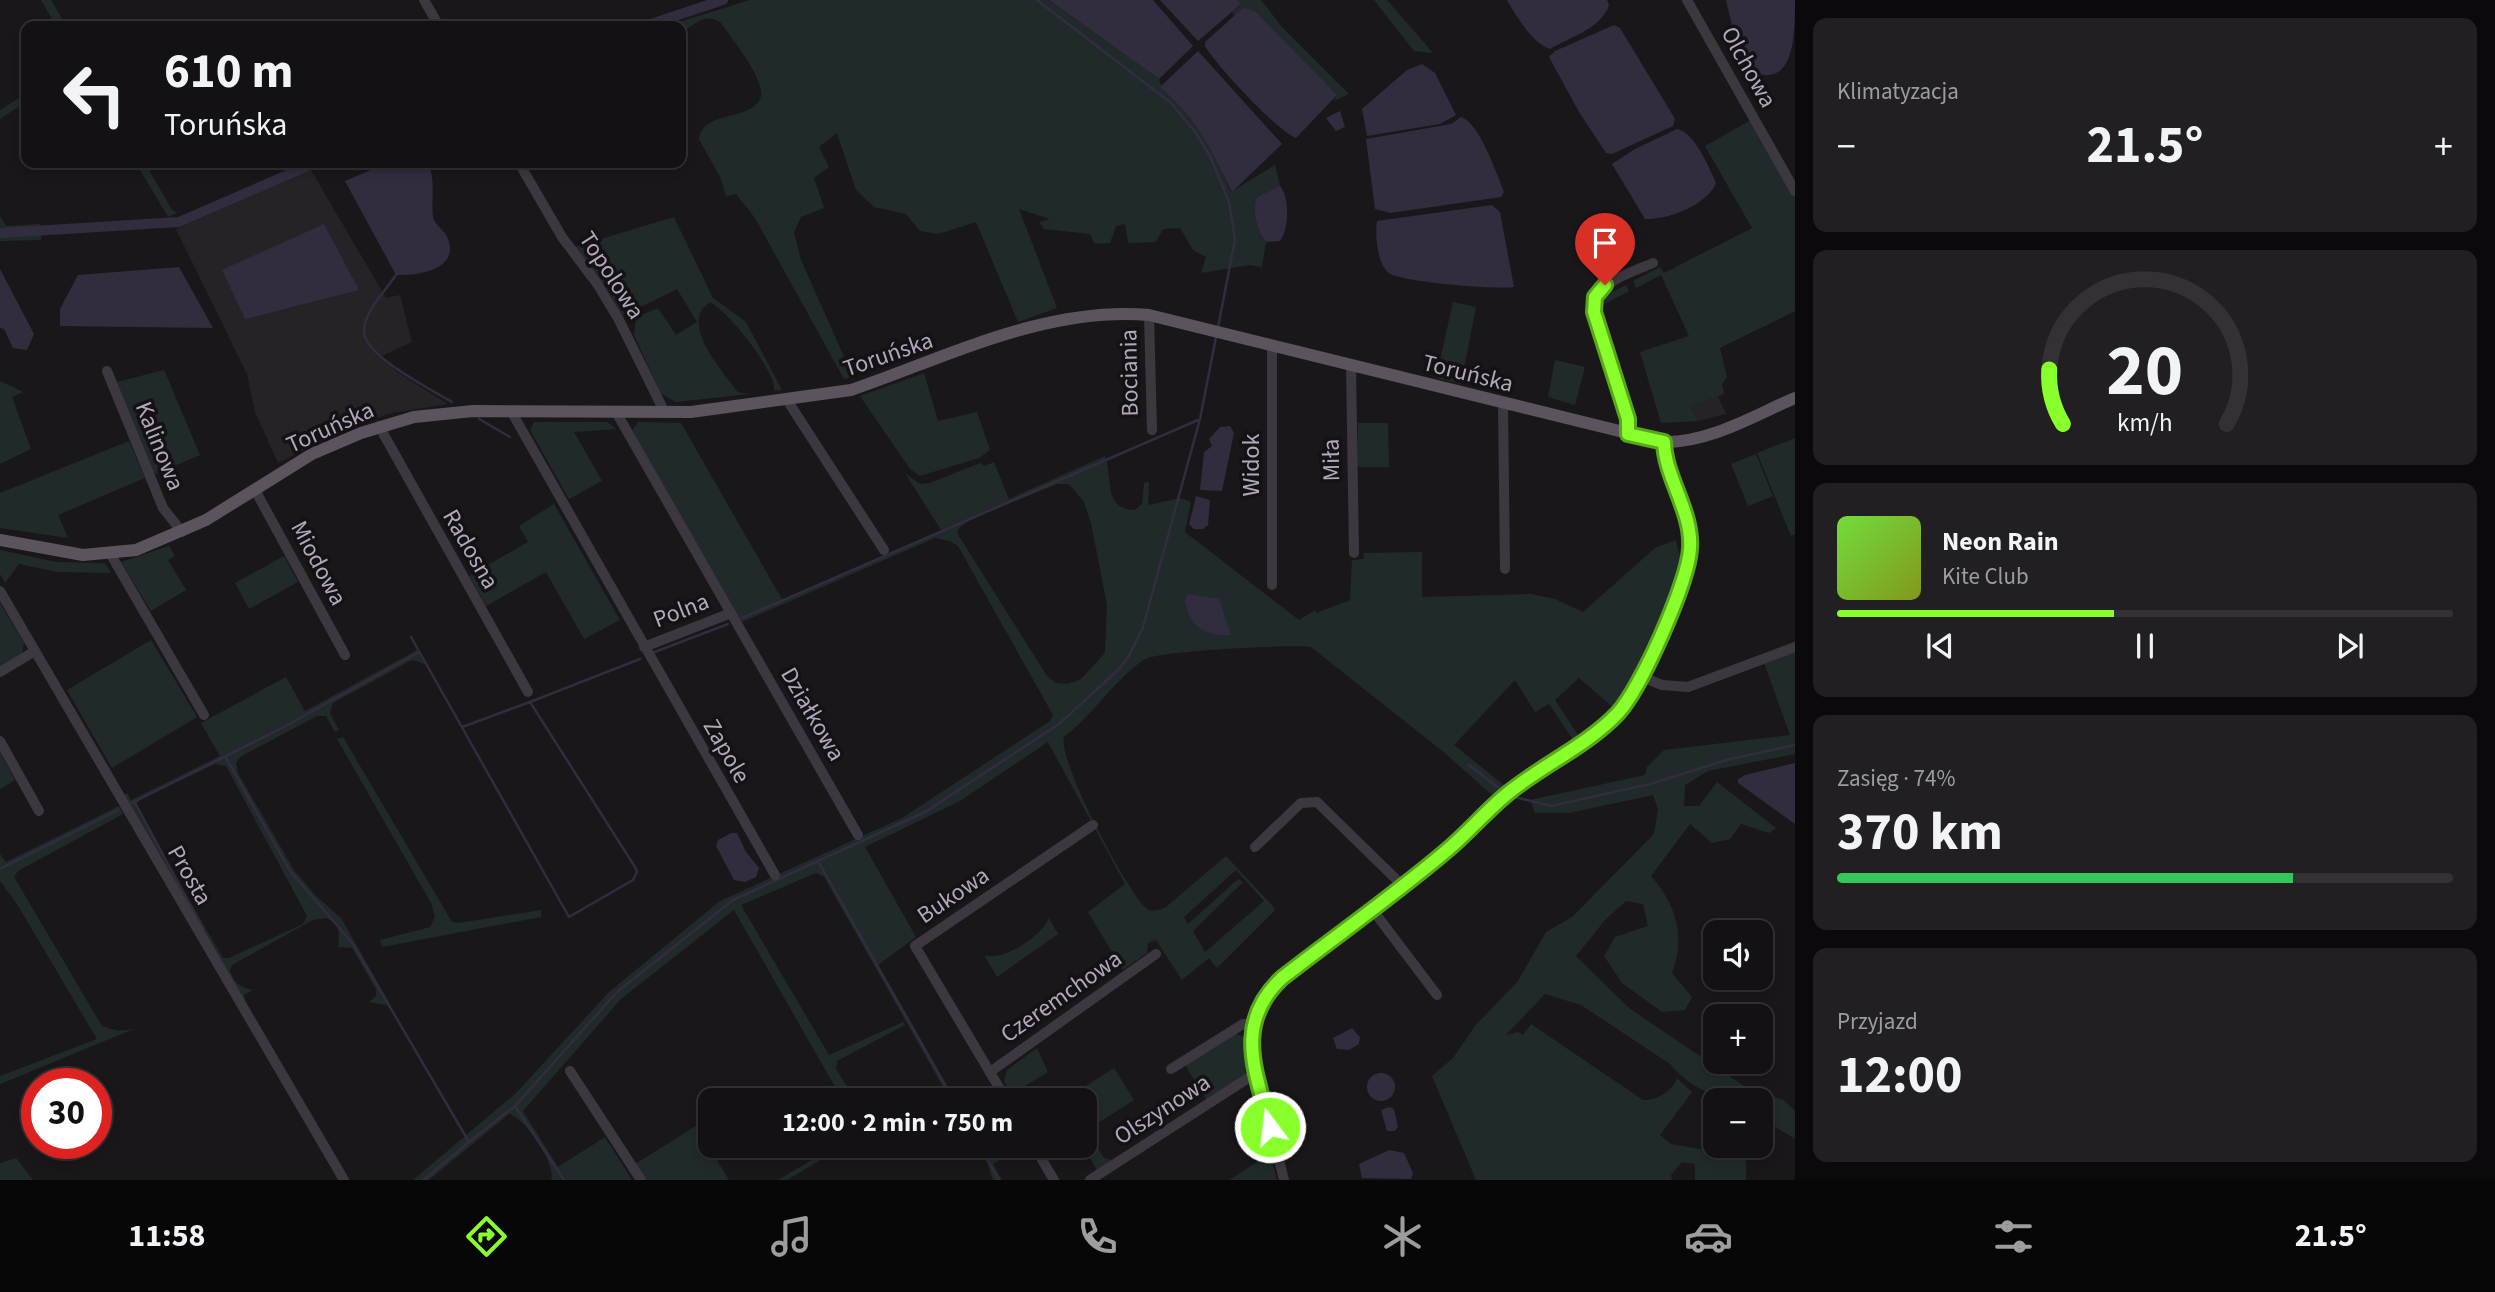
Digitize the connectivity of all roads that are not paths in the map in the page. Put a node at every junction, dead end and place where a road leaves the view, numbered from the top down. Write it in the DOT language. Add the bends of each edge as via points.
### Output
graph roads {
  1 [pos="424,0"];
  2 [pos="1687,0"];
  3 [pos="436,21"];
  4 [pos="522,168"];
  5 [pos="1795,191"];
  6 [pos="1653,263"];
  7 [pos="1149,315"];
  8 [pos="1272,345"];
  9 [pos="1351,366"];
  10 [pos="107,371"];
  11 [pos="1795,398"];
  12 [pos="787,400"];
  13 [pos="1503,403"];
  14 [pos="511,411"];
  15 [pos="616,412"];
  16 [pos="665,413"];
  17 [pos="379,426"];
  18 [pos="1152,430"];
  19 [pos="1628,434"];
  20 [pos="1664,442"];
  21 [pos="256,490"];
  22 [pos="183,532"];
  23 [pos="0,540"];
  24 [pos="884,550"];
  25 [pos="1354,553"];
  26 [pos="111,555"];
  27 [pos="1505,569"];
  28 [pos="1272,585"];
  29 [pos="0,591"];
  30 [pos="731,613"];
  31 [pos="1795,647"];
  32 [pos="644,648"];
  33 [pos="35,651"];
  34 [pos="345,655"];
  35 [pos="0,672"];
  36 [pos="1640,676"];
  37 [pos="528,692"];
  38 [pos="204,715"];
  39 [pos="0,741"];
  40 [pos="39,811"];
  41 [pos="1093,825"];
  42 [pos="858,835"];
  43 [pos="1255,847"];
  44 [pos="775,875"];
  45 [pos="1402,885"];
  46 [pos="1372,909"];
  47 [pos="1156,954"];
  48 [pos="1437,995"];
  49 [pos="1253,1024"];
  50 [pos="1171,1069"];
  51 [pos="570,1071"];
  52 [pos="990,1072"];
  53 [pos="1256,1073"];
  54 [pos="999,1088"];
  55 [pos="1041,1158"];
  56 [pos="344,1180"];
  57 [pos="641,1180"];
  58 [pos="1054,1180"];
  59 [pos="1090,1180"];
  60 [pos="1284,1180"];
  1 -- 3 [label="street"];
  2 -- 5 [label="street, Olchowa"];
  4 -- 16 [label="street, Topolowa" via="619,320"];
  6 -- 19 [label="street" via="1605,285 1595,297 1594,312 1628,419"];
  7 -- 8 [label="main road, Toruńska"];
  7 -- 12 [label="main road, Toruńska" via="1062,318 851,390"];
  7 -- 18 [label="street, Bociania"];
  8 -- 9 [label="main road, Toruńska"];
  8 -- 28 [label="street, Widok"];
  9 -- 13 [label="main road, Toruńska"];
  9 -- 25 [label="street, Miła"];
  10 -- 22 [label="street, Kalinowa" via="163,508"];
  11 -- 20 [label="main road, Toruńska" via="1708,434"];
  12 -- 16 [label="main road, Toruńska"];
  12 -- 24 [label="street"];
  13 -- 19 [label="main road, Toruńska"];
  13 -- 27 [label="street"];
  14 -- 15 [label="main road, Toruńska"];
  14 -- 17 [label="main road, Toruńska" via="448,412"];
  14 -- 32 [label="street, Polna"];
  15 -- 16 [label="main road, Toruńska"];
  15 -- 30 [label="street, Polna"];
  17 -- 21 [label="main road, Toruńska" via="312,454"];
  17 -- 37 [label="street, Radosna"];
  19 -- 20 [label="main road, Toruńska"];
  20 -- 36 [label="street" via="1691,547 1680,592"];
  21 -- 22 [label="main road, Toruńska"];
  21 -- 34 [label="street, Miodowa"];
  22 -- 26 [label="main road, Toruńska" via="136,551"];
  23 -- 26 [label="main road, Toruńska" via="83,555"];
  26 -- 38 [label="street"];
  29 -- 33 [label="street, Prosta"];
  30 -- 32 [label="street, Polna"];
  30 -- 42 [label="street, Działkowa"];
  31 -- 36 [label="street" via="1688,687 1662,685"];
  32 -- 44 [label="street, Zapole"];
  33 -- 35 [label="street"];
  33 -- 56 [label="street, Prosta"];
  36 -- 45 [label="street" via="1632,696 1609,721 1507,793 1445,852"];
  39 -- 40 [label="street"];
  41 -- 52 [label="street, Bukowa" via="915,946"];
  43 -- 45 [label="street" via="1301,803 1317,802"];
  45 -- 46 [label="street"];
  46 -- 48 [label="street"];
  46 -- 49 [label="street" via="1276,984"];
  47 -- 52 [label="street, Czeremchowa"];
  49 -- 50 [label="street" via="1243,1024"];
  49 -- 53 [label="street" via="1250,1034"];
  51 -- 57 [label="street"];
  52 -- 54 [label="street, Bukowa"];
  53 -- 59 [label="street, Olszynowa"];
  53 -- 60 [label="street"];
  55 -- 58 [label="street"];
}
